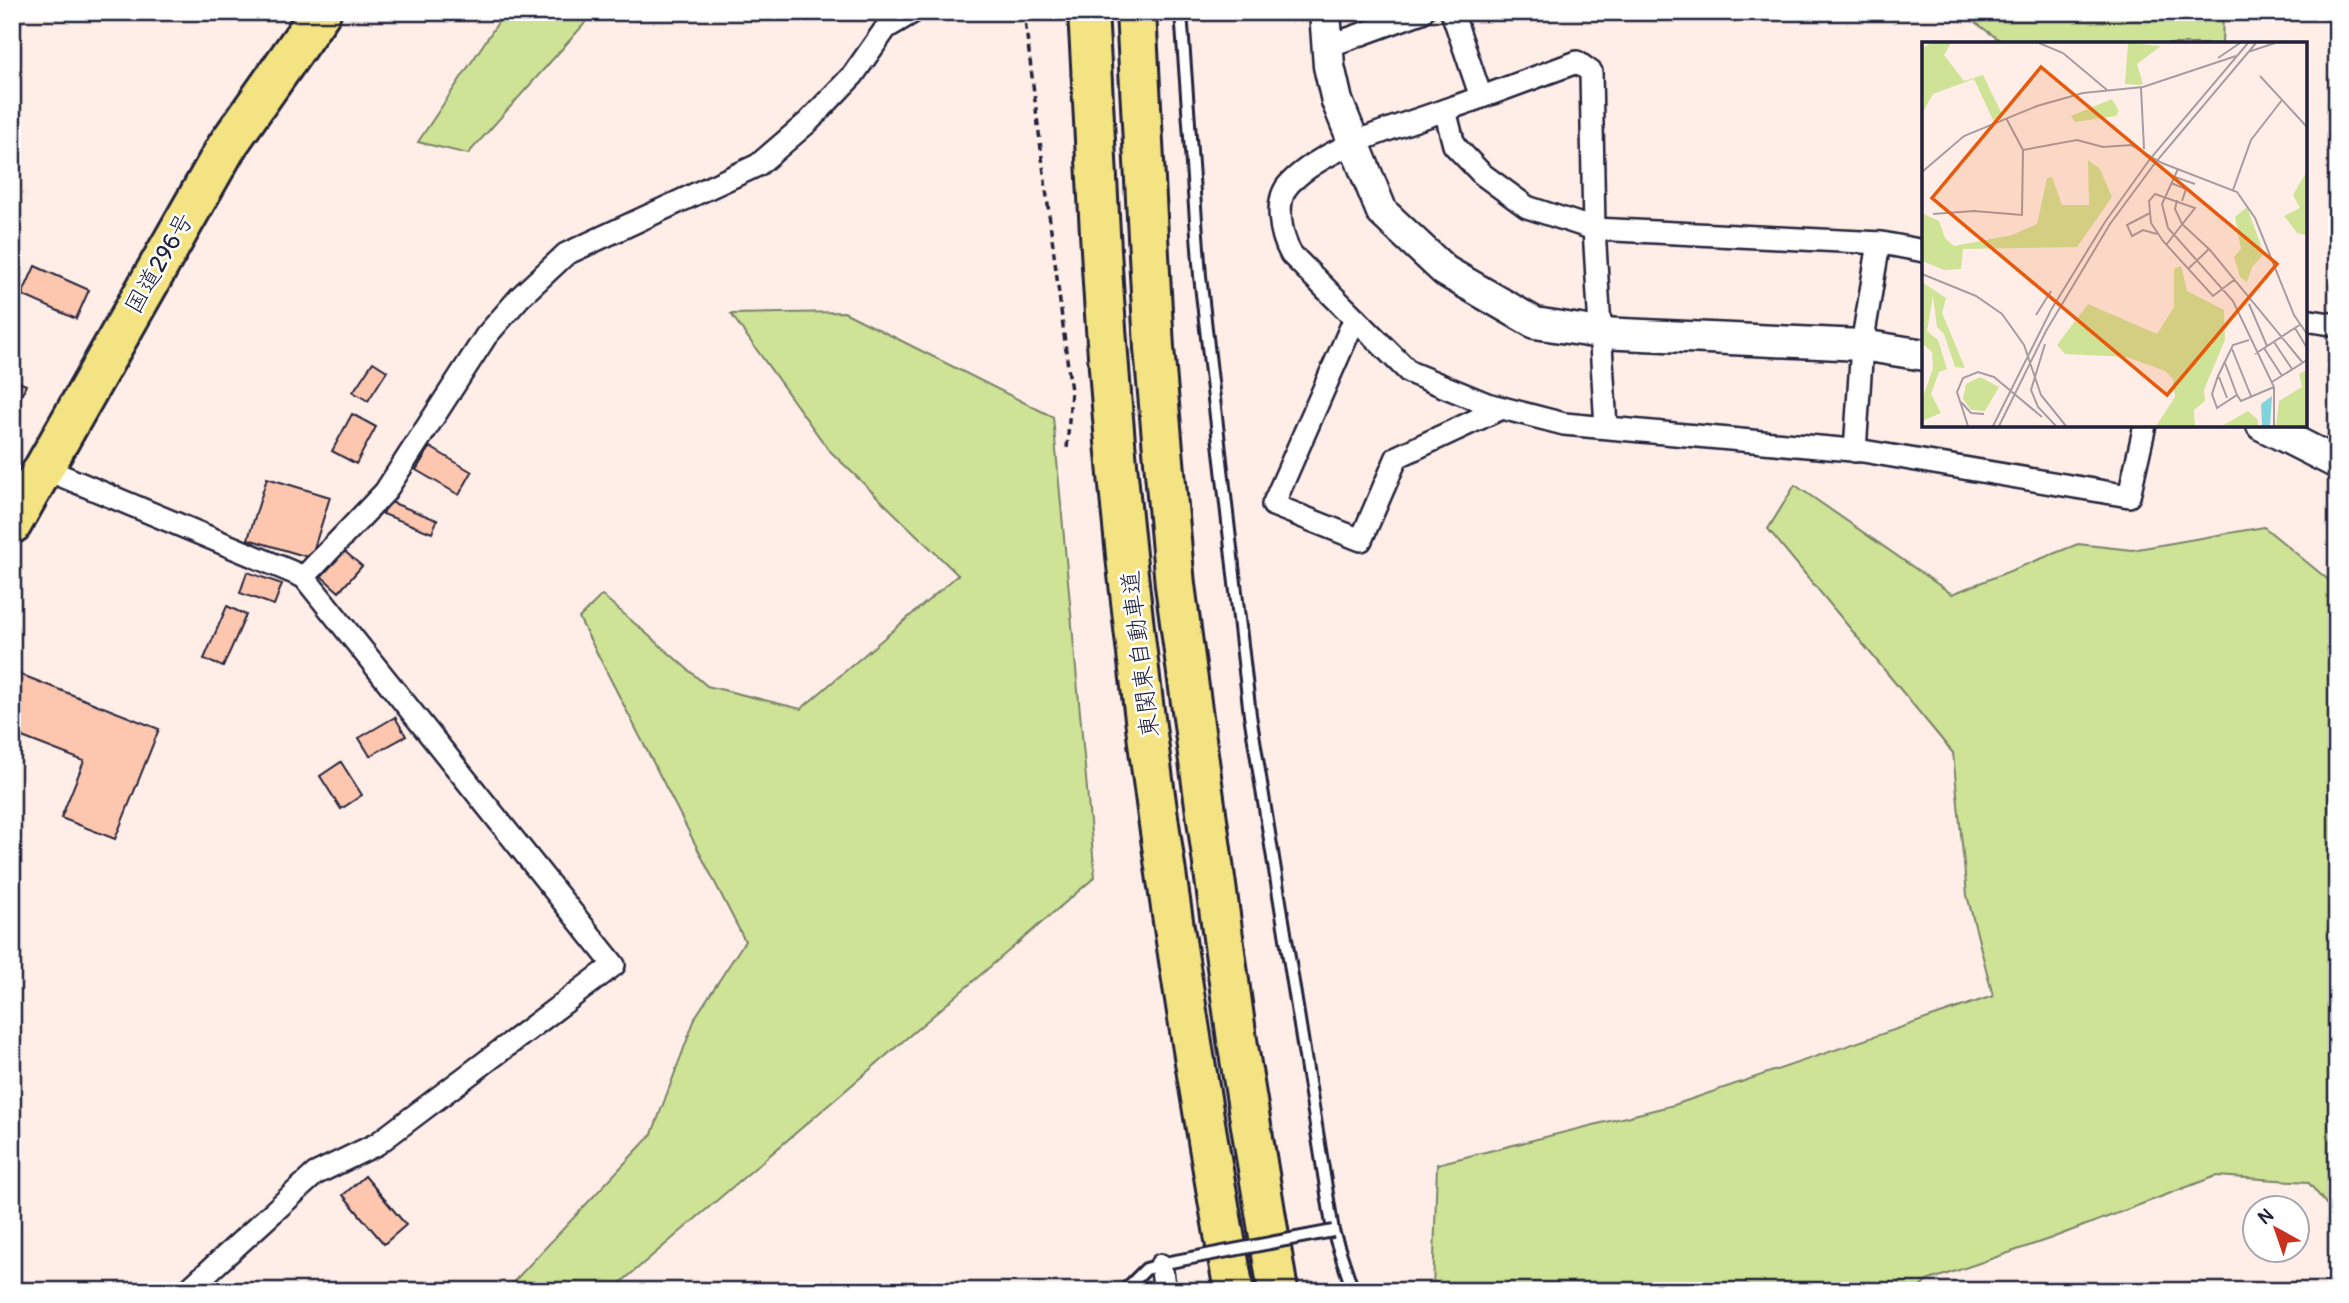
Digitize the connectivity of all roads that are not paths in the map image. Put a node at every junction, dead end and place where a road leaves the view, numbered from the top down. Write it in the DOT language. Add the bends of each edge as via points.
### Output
graph roads {
  1 [pos="321,12"];
  2 [pos="913,12"];
  3 [pos="1088,12"];
  4 [pos="1136,12"];
  5 [pos="1181,12"];
  6 [pos="1325,12"];
  7 [pos="1422,12"];
  8 [pos="1452,12"];
  9 [pos="1329,46"];
  10 [pos="1481,97"];
  11 [pos="1445,110"];
  12 [pos="1353,143"];
  13 [pos="1594,229"];
  14 [pos="1879,243"];
  15 [pos="1922,251"];
  16 [pos="1355,318"];
  17 [pos="2307,320"];
  18 [pos="2337,325"];
  19 [pos="1600,333"];
  20 [pos="1862,345"];
  21 [pos="1922,355"];
  22 [pos="1502,408"];
  23 [pos="1605,427"];
  24 [pos="2145,427"];
  25 [pos="2266,427"];
  26 [pos="1855,451"];
  27 [pos="2336,462"];
  28 [pos="43,468"];
  29 [pos="12,524"];
  30 [pos="304,577"];
  31 [pos="1237,1040"];
  32 [pos="1333,1231"];
  33 [pos="1166,1263"];
  34 [pos="187,1291"];
  35 [pos="1124,1291"];
  36 [pos="1165,1291"];
  37 [pos="1234,1291"];
  38 [pos="1278,1291"];
  39 [pos="1299,1291"];
  40 [pos="1353,1291"];
  1 -- 28 [label="highway, 国道296号" via="227,146"];
  2 -- 30 [label="street" via="886,28 853,75 758,165 566,254 486,335 385,492"];
  3 -- 37 [label="highway, 東関東自動車道" via="1108,356 1132,594 1192,1052"];
  4 -- 31 [label="highway, 東関東自動車道" via="1154,348 1175,584"];
  5 -- 32 [label="lane" via="1200,276 1250,715"];
  6 -- 9 [label="street"];
  7 -- 9 [label="street"];
  8 -- 10 [label="street"];
  9 -- 12 [label="street" via="1337,101"];
  10 -- 11 [label="street"];
  10 -- 13 [label="street" via="1577,62 1591,72"];
  11 -- 12 [label="street"];
  11 -- 13 [label="street" via="1454,145 1482,174 1528,207"];
  12 -- 16 [label="street" via="1289,184 1282,197 1281,221 1290,254"];
  12 -- 19 [label="street" via="1382,212 1445,271 1535,323"];
  13 -- 14 [label="street"];
  13 -- 19 [label="street"];
  14 -- 15 [label="street"];
  14 -- 20 [label="street"];
  16 -- 22 [label="street" via="1409,372"];
  16 -- 22 [label="street" via="1273,505 1361,540 1397,457"];
  17 -- 18 [label="street"];
  19 -- 20 [label="street"];
  19 -- 23 [label="street"];
  20 -- 21 [label="street"];
  20 -- 26 [label="street"];
  22 -- 23 [label="street" via="1564,424"];
  23 -- 26 [label="street"];
  24 -- 26 [label="street" via="2129,496"];
  25 -- 27 [label="street"];
  28 -- 29 [label="highway, 国道296号"];
  28 -- 30 [label="street"];
  30 -- 34 [label="street" via="614,965 377,1144 315,1174"];
  31 -- 38 [label="highway, 東関東自動車道"];
  31 -- 39 [label="highway"];
  32 -- 33 [label="lane, bridge"];
  32 -- 40 [label="lane"];
  33 -- 35 [label="lane" via="1146,1269"];
  33 -- 36 [label="street"];
}
